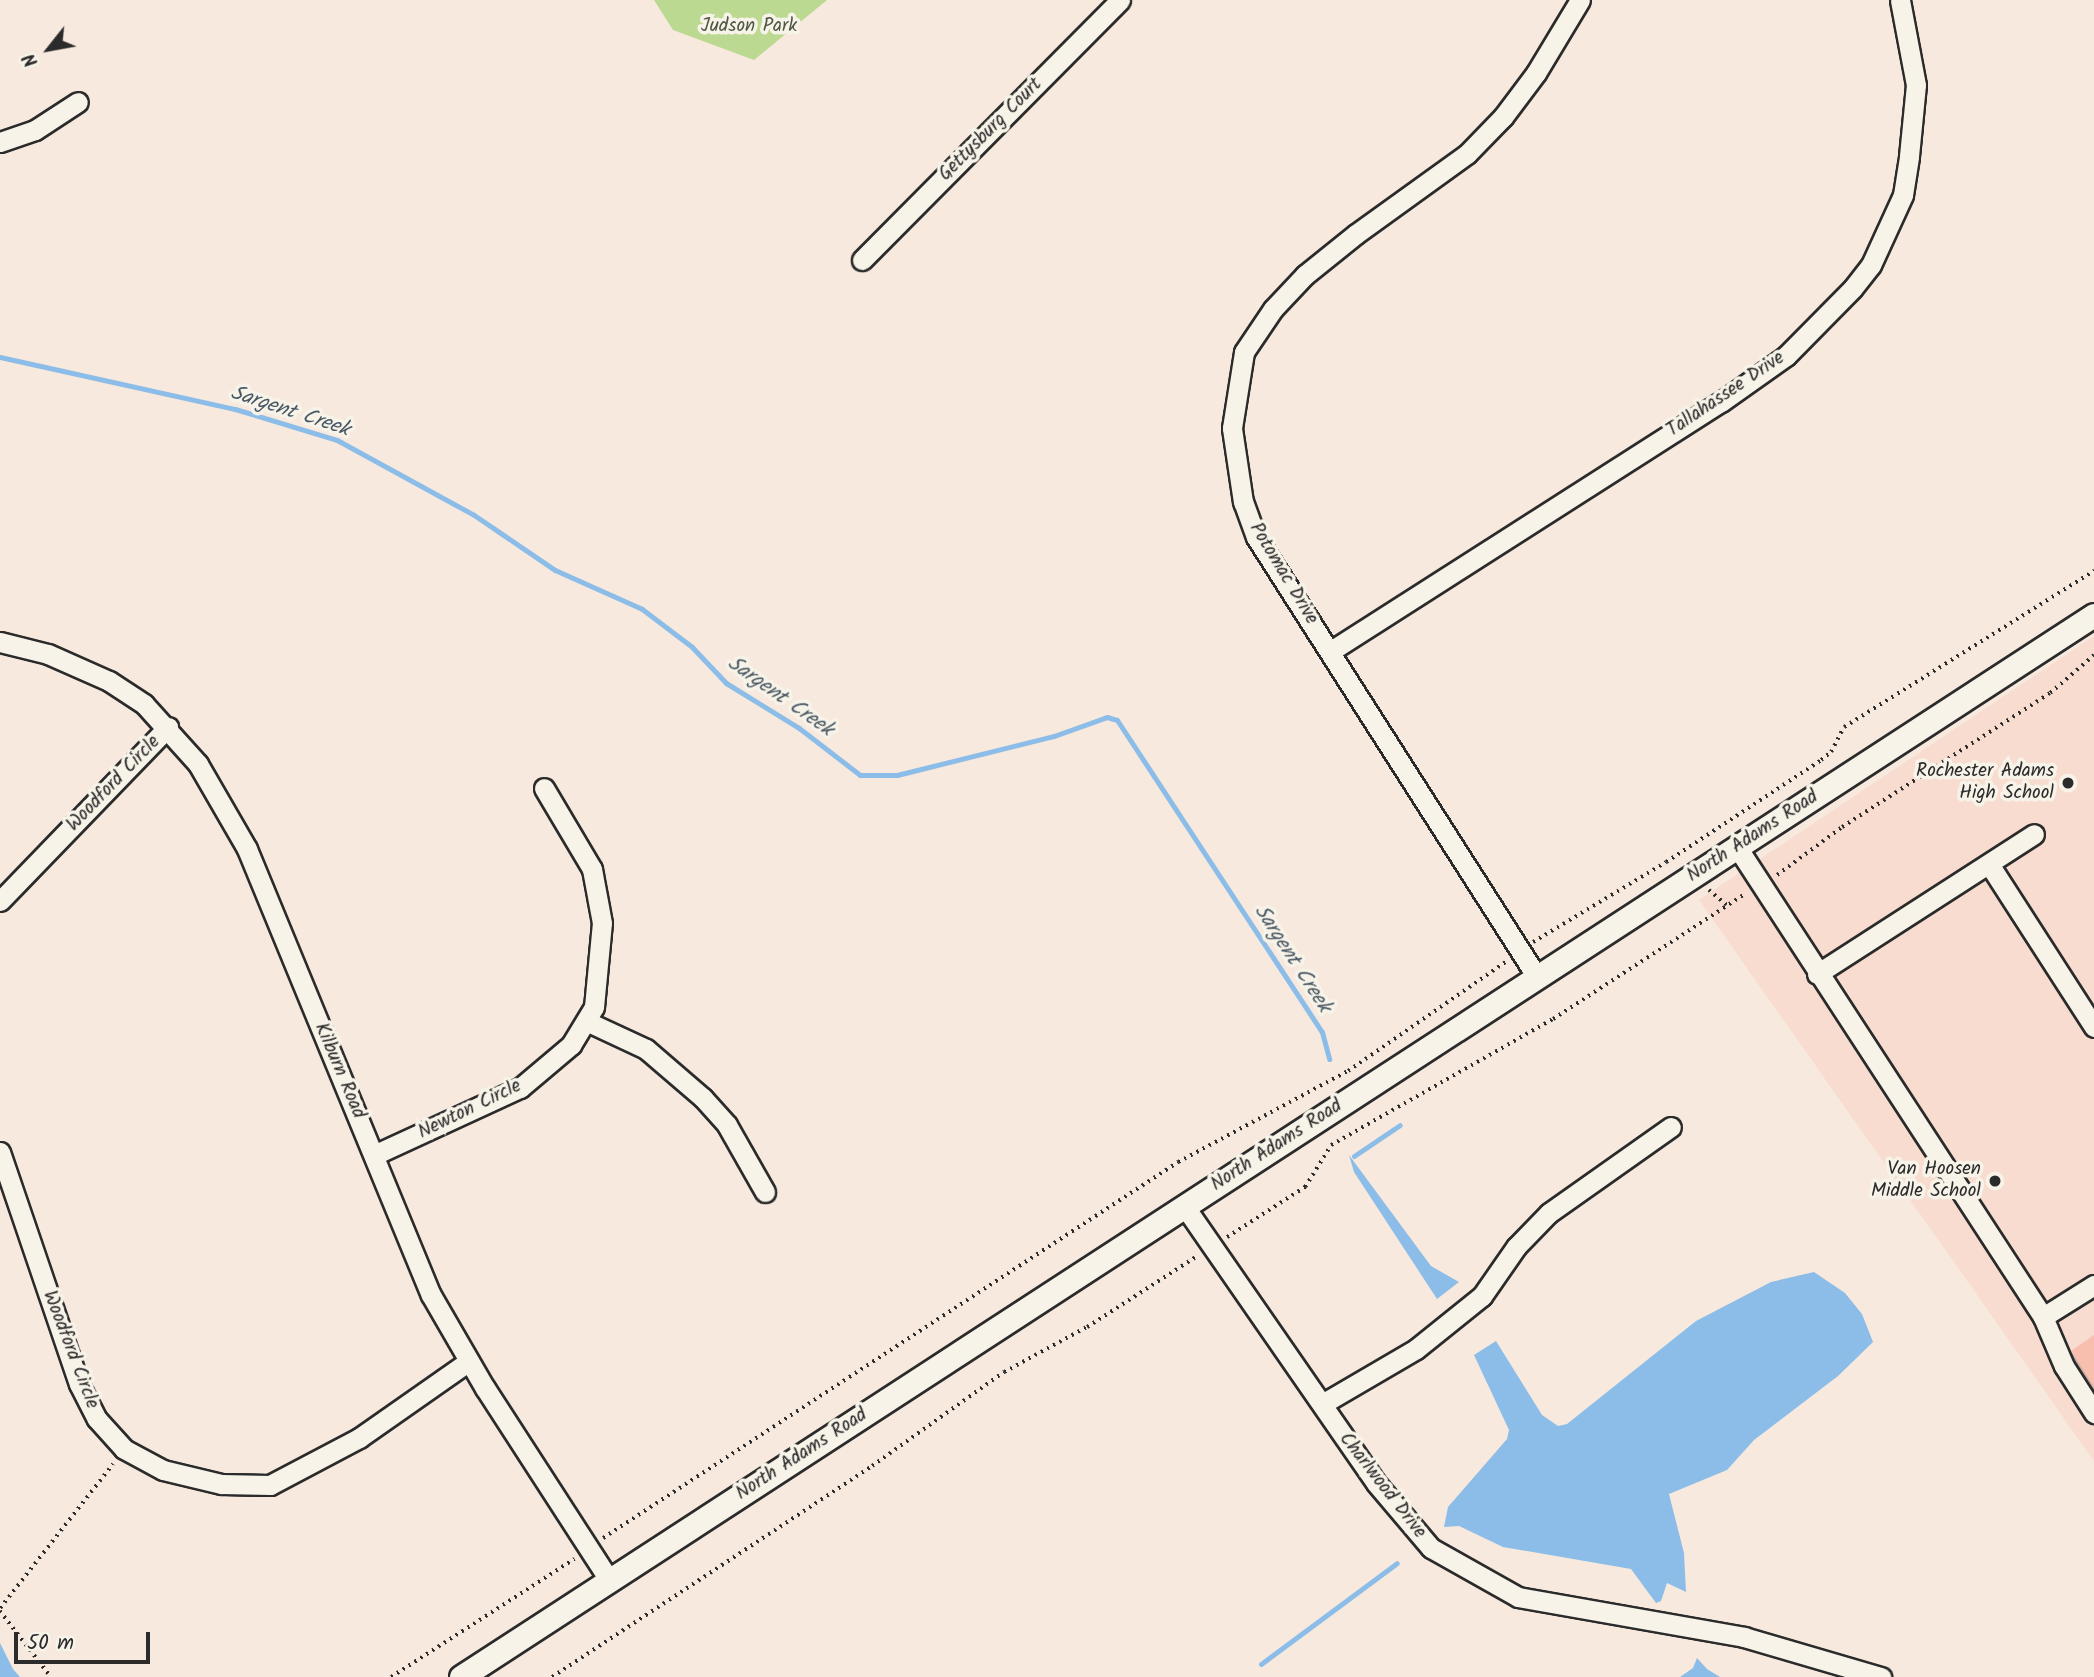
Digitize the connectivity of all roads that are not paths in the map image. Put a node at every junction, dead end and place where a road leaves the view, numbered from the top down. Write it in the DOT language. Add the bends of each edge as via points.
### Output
graph roads {
  1 [pos="1120,0"];
  2 [pos="1580,0"];
  3 [pos="1900,0"];
  4 [pos="78,102"];
  5 [pos="0,142"];
  6 [pos="862,260"];
  7 [pos="2094,615"];
  8 [pos="0,642"];
  9 [pos="1331,650"];
  10 [pos="168,727"];
  11 [pos="544,788"];
  12 [pos="2034,834"];
  13 [pos="1737,848"];
  14 [pos="1989,864"];
  15 [pos="0,901"];
  16 [pos="1817,974"];
  17 [pos="1538,976"];
  18 [pos="586,1021"];
  19 [pos="2094,1027"];
  20 [pos="1671,1127"];
  21 [pos="0,1152"];
  22 [pos="374,1155"];
  23 [pos="765,1192"];
  24 [pos="1185,1207"];
  25 [pos="2094,1285"];
  26 [pos="2043,1317"];
  27 [pos="469,1360"];
  28 [pos="1322,1405"];
  29 [pos="2094,1413"];
  30 [pos="609,1580"];
  31 [pos="461,1677"];
  32 [pos="1881,1677"];
  1 -- 6 [label="street, Gettysburg Court"];
  2 -- 9 [label="street, Potomac Drive" via="1536,73 1467,155 1305,275 1273,309 1244,352 1232,428 1243,502 1256,537"];
  3 -- 9 [label="street, Tallahassee Drive" via="1916,85 1903,195 1871,264 1853,288 1786,356 1732,394"];
  4 -- 5 [label="street" via="35,130"];
  7 -- 13 [label="main road, North Adams Road"];
  8 -- 10 [label="street, Kilburn Road" via="48,654 109,681"];
  9 -- 17 [label="street, Potomac Drive"];
  10 -- 15 [label="street, Woodford Circle"];
  10 -- 22 [label="street, Kilburn Road" via="198,764 247,849"];
  11 -- 18 [label="street, Newton Circle" via="592,869 602,923 594,1007"];
  12 -- 14 [label="street"];
  13 -- 16 [label="street"];
  13 -- 17 [label="main road, North Adams Road"];
  14 -- 16 [label="street"];
  14 -- 19 [label="street"];
  16 -- 26 [label="street"];
  17 -- 24 [label="main road, North Adams Road"];
  18 -- 22 [label="street, Newton Circle" via="571,1045 520,1088"];
  18 -- 23 [label="street" via="646,1049 703,1098 727,1125"];
  20 -- 28 [label="street" via="1549,1213 1516,1247 1482,1296 1416,1349"];
  21 -- 27 [label="street, Woodford Circle" via="79,1384 97,1419 124,1449 187,1479 270,1485 359,1438"];
  22 -- 27 [label="street, Kilburn Road" via="431,1295"];
  24 -- 28 [label="street, Charlwood Drive"];
  24 -- 30 [label="main road, North Adams Road"];
  25 -- 26 [label="street"];
  26 -- 29 [label="street" via="2064,1366"];
  27 -- 30 [label="street, Kilburn Road"];
  28 -- 32 [label="street, Charlwood Drive" via="1405,1521 1431,1548 1518,1597 1744,1637"];
  30 -- 31 [label="main road, North Adams Road"];
}
